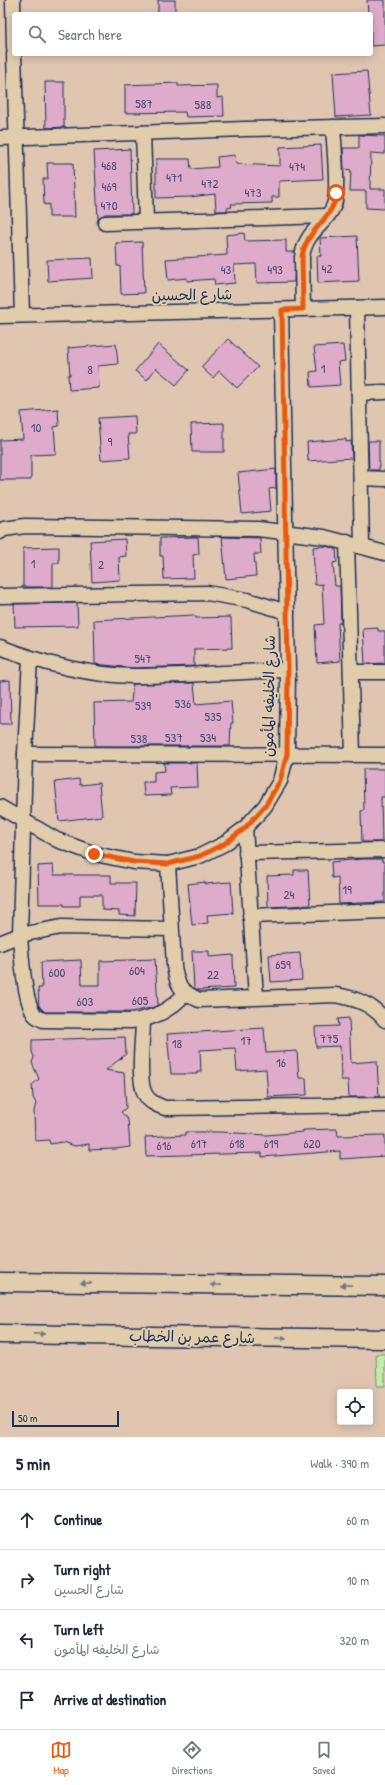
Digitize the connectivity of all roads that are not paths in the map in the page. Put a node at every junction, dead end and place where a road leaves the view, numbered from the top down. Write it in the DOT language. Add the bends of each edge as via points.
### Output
graph roads {
  1 [pos="13,0"];
  2 [pos="13,12"];
  3 [pos="14,56"];
  4 [pos="385,126"];
  5 [pos="333,128"];
  6 [pos="143,133"];
  7 [pos="17,137"];
  8 [pos="0,138"];
  9 [pos="326,216"];
  10 [pos="146,221"];
  11 [pos="105,223"];
  12 [pos="385,307"];
  13 [pos="357,308"];
  14 [pos="303,309"];
  15 [pos="282,310"];
  16 [pos="22,315"];
  17 [pos="0,316"];
  18 [pos="385,392"];
  19 [pos="359,393"];
  20 [pos="361,478"];
  21 [pos="385,478"];
  22 [pos="285,531"];
  23 [pos="0,532"];
  24 [pos="347,542"];
  25 [pos="362,546"];
  26 [pos="385,553"];
  27 [pos="0,596"];
  28 [pos="287,612"];
  29 [pos="0,647"];
  30 [pos="30,658"];
  31 [pos="288,670"];
  32 [pos="350,672"];
  33 [pos="385,672"];
  34 [pos="25,754"];
  35 [pos="287,754"];
  36 [pos="353,755"];
  37 [pos="385,755"];
  38 [pos="0,808"];
  39 [pos="24,820"];
  40 [pos="245,828"];
  41 [pos="385,850"];
  42 [pos="246,853"];
  43 [pos="168,864"];
  44 [pos="385,911"];
  45 [pos="250,916"];
  46 [pos="172,929"];
  47 [pos="20,935"];
  48 [pos="0,943"];
  49 [pos="185,994"];
  50 [pos="256,997"];
  51 [pos="143,1020"];
  52 [pos="385,1020"];
  53 [pos="385,1106"];
  54 [pos="0,1282"];
  55 [pos="385,1286"];
  56 [pos="0,1334"];
  57 [pos="385,1339"];
  1 -- 2 [label="street"];
  3 -- 7 [label="street"];
  4 -- 5 [label="street"];
  5 -- 6 [label="street"];
  5 -- 9 [label="street" via="336,193 334,205"];
  6 -- 7 [label="street"];
  6 -- 10 [label="street"];
  7 -- 8 [label="street"];
  7 -- 16 [label="street"];
  9 -- 10 [label="street"];
  9 -- 14 [label="street" via="311,234 303,249"];
  10 -- 11 [label="street"];
  12 -- 13 [label="street, شارع الحسين"];
  13 -- 14 [label="street, شارع الحسين"];
  13 -- 19 [label="street"];
  14 -- 15 [label="street, شارع الحسين"];
  15 -- 16 [label="street, شارع الحسين"];
  15 -- 22 [label="street, شارع الخليفه المأمون"];
  16 -- 17 [label="street, شارع الحسين"];
  18 -- 19 [label="street"];
  19 -- 20 [label="street"];
  20 -- 21 [label="street"];
  20 -- 25 [label="street"];
  22 -- 23 [label="street" via="25,526"];
  22 -- 24 [label="street"];
  22 -- 28 [label="street, شارع الخليفه المأمون"];
  24 -- 25 [label="street"];
  24 -- 32 [label="street"];
  25 -- 26 [label="street"];
  27 -- 28 [label="street" via="207,593 248,600"];
  28 -- 31 [label="street, شارع الخليفه المأمون"];
  29 -- 30 [label="street"];
  30 -- 31 [label="street" via="84,670 132,676"];
  30 -- 34 [label="street"];
  31 -- 35 [label="street, شارع الخليفه المأمون"];
  32 -- 33 [label="street"];
  32 -- 36 [label="street"];
  34 -- 35 [label="street"];
  34 -- 39 [label="street"];
  35 -- 36 [label="street"];
  35 -- 40 [label="street, شارع الخليفه المأمون" via="280,781 265,806"];
  36 -- 37 [label="street"];
  38 -- 39 [label="street, شارع الخليفه المأمون"];
  39 -- 43 [label="street, شارع الخليفه المأمون" via="57,840 94,854 134,862"];
  39 -- 47 [label="street"];
  40 -- 42 [label="street"];
  40 -- 43 [label="street, شارع الخليفه المأمون" via="224,844 200,856"];
  41 -- 42 [label="street"];
  42 -- 45 [label="street"];
  43 -- 46 [label="street"];
  44 -- 45 [label="street"];
  45 -- 50 [label="street"];
  46 -- 47 [label="street" via="61,927"];
  46 -- 49 [label="street" via="176,981"];
  47 -- 48 [label="street"];
  47 -- 51 [label="street" via="25,983 35,1015 43,1020 53,1021"];
  49 -- 50 [label="street" via="199,1000"];
  49 -- 51 [label="street" via="169,1009"];
  50 -- 52 [label="street" via="348,997 362,1001"];
  51 -- 53 [label="street" via="141,1084 145,1095 153,1104 164,1108"];
  55 -- 54 [label="street, one-way"];
  56 -- 57 [label="street, شارع عمر بن الخطاب, one-way"];
}
